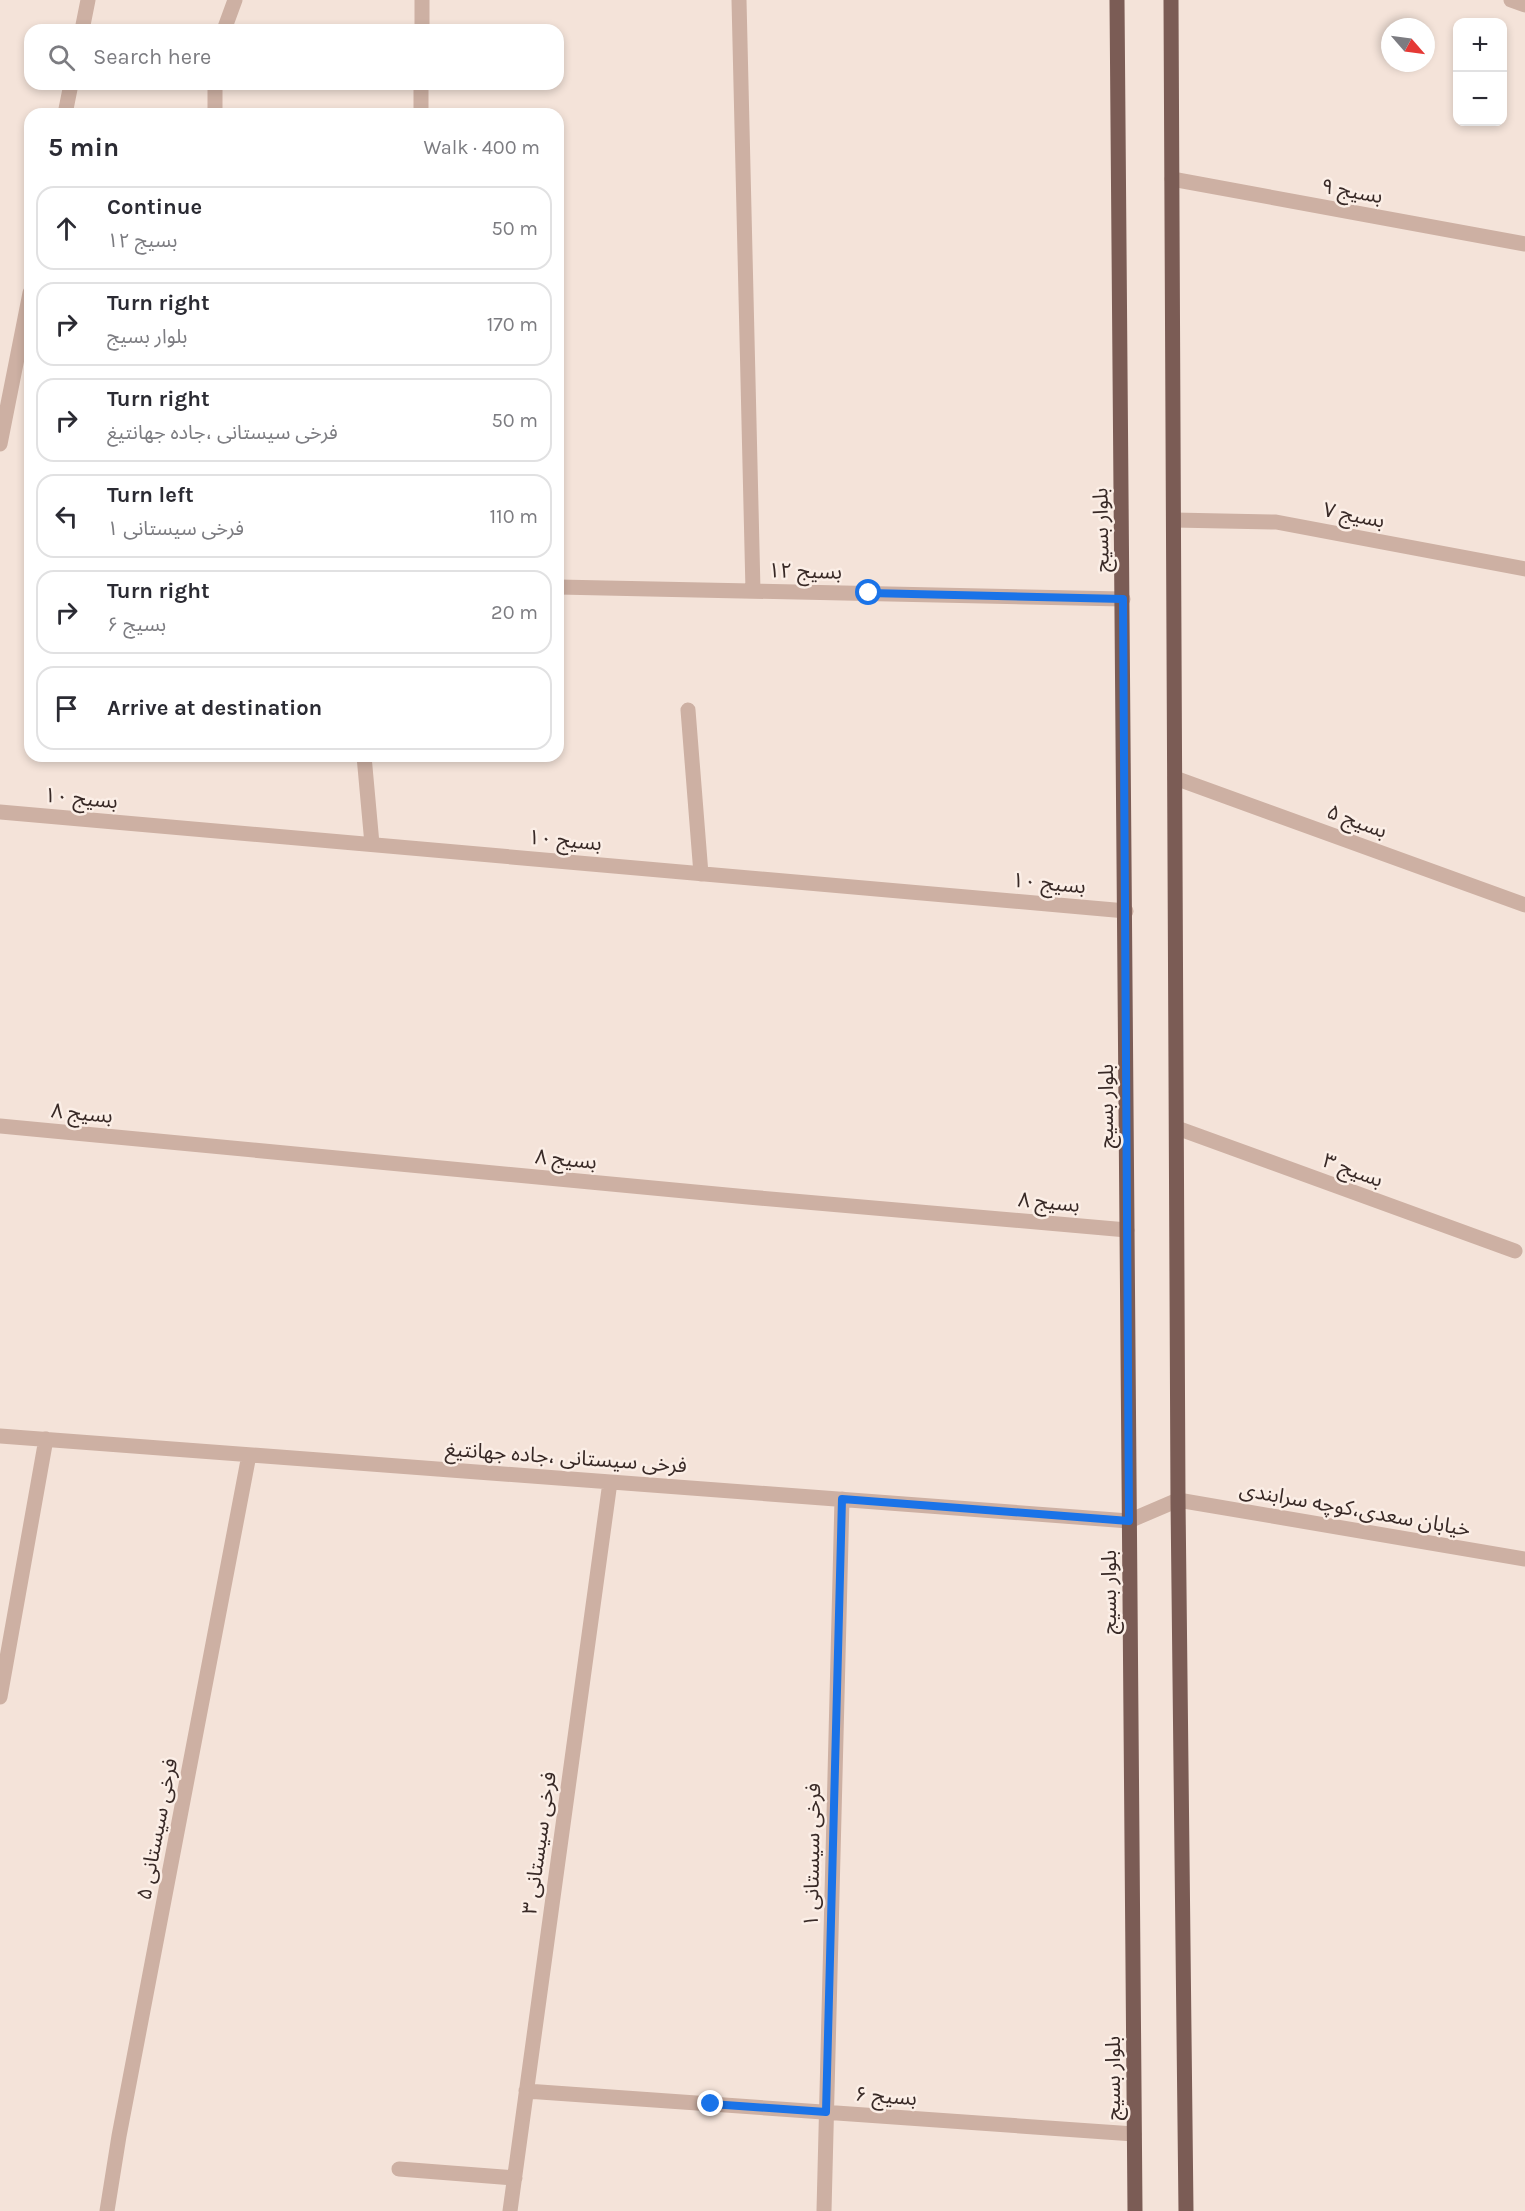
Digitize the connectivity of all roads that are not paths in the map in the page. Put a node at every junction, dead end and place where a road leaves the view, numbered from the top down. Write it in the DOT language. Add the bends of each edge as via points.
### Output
graph roads {
  1 [pos="88,0"];
  2 [pos="235,0"];
  3 [pos="422,0"];
  4 [pos="739,0"];
  5 [pos="1117,0"];
  6 [pos="1171,0"];
  7 [pos="83,24"];
  8 [pos="226,24"];
  9 [pos="422,24"];
  10 [pos="70,90"];
  11 [pos="215,90"];
  12 [pos="421,90"];
  13 [pos="66,108"];
  14 [pos="215,108"];
  15 [pos="421,108"];
  16 [pos="1172,179"];
  17 [pos="1525,244"];
  18 [pos="24,323"];
  19 [pos="0,444"];
  20 [pos="1174,520"];
  21 [pos="1525,569"];
  22 [pos="564,587"];
  23 [pos="753,591"];
  24 [pos="1123,599"];
  25 [pos="688,710"];
  26 [pos="364,762"];
  27 [pos="1175,778"];
  28 [pos="0,812"];
  29 [pos="372,844"];
  30 [pos="701,874"];
  31 [pos="1525,904"];
  32 [pos="1126,911"];
  33 [pos="0,1126"];
  34 [pos="1177,1128"];
  35 [pos="1127,1230"];
  36 [pos="1515,1251"];
  37 [pos="0,1436"];
  38 [pos="46,1439"];
  39 [pos="249,1455"];
  40 [pos="610,1482"];
  41 [pos="842,1499"];
  42 [pos="1178,1500"];
  43 [pos="1129,1521"];
  44 [pos="1525,1558"];
  45 [pos="0,1697"];
  46 [pos="526,2091"];
  47 [pos="826,2112"];
  48 [pos="1134,2134"];
  49 [pos="399,2169"];
  50 [pos="515,2178"];
  51 [pos="107,2211"];
  52 [pos="510,2211"];
  53 [pos="824,2211"];
  54 [pos="1135,2211"];
  55 [pos="1186,2211"];
  1 -- 7 [label="street"];
  2 -- 8 [label="street"];
  3 -- 9 [label="street"];
  4 -- 23 [label="street"];
  5 -- 24 [label="main road, بلوار بسیج"];
  6 -- 16 [label="main road"];
  10 -- 13 [label="street"];
  11 -- 14 [label="street"];
  12 -- 15 [label="street"];
  16 -- 17 [label="street, بسیج ۹"];
  16 -- 20 [label="main road"];
  18 -- 19 [label="street"];
  20 -- 21 [label="street, بسیج ۷" via="1276,522"];
  20 -- 27 [label="main road"];
  22 -- 23 [label="street, بسیج ۱۲"];
  23 -- 24 [label="street, بسیج ۱۲"];
  24 -- 32 [label="main road, بلوار بسیج"];
  25 -- 30 [label="street"];
  26 -- 29 [label="street"];
  27 -- 31 [label="street, بسیج ۵"];
  27 -- 34 [label="main road"];
  28 -- 29 [label="street, بسیج ۱۰"];
  29 -- 30 [label="street, بسیج ۱۰"];
  30 -- 32 [label="street, بسیج ۱۰"];
  32 -- 35 [label="main road, بلوار بسیج"];
  33 -- 35 [label="street, بسیج ۸"];
  34 -- 36 [label="street, بسیج ۳"];
  34 -- 42 [label="main road"];
  35 -- 43 [label="main road, بلوار بسیج"];
  37 -- 38 [label="street, فرخی سیستانی ،جاده جهانتیغ"];
  38 -- 39 [label="street, فرخی سیستانی ،جاده جهانتیغ"];
  38 -- 45 [label="street"];
  39 -- 40 [label="street, فرخی سیستانی ،جاده جهانتیغ"];
  39 -- 51 [label="street, فرخی سیستانی ۵"];
  40 -- 41 [label="street, فرخی سیستانی ،جاده جهانتیغ"];
  40 -- 46 [label="street, فرخی سیستانی ۳"];
  41 -- 43 [label="street, فرخی سیستانی ،جاده جهانتیغ"];
  41 -- 47 [label="street, فرخی سیستانی ۱"];
  42 -- 43 [label="street"];
  42 -- 44 [label="street, خیابان سعدی،کوچه سرابندی"];
  42 -- 55 [label="main road"];
  43 -- 48 [label="main road, بلوار بسیج"];
  46 -- 47 [label="street, بسیج ۶"];
  46 -- 50 [label="street, فرخی سیستانی ۳"];
  47 -- 48 [label="street, بسیج ۶"];
  47 -- 53 [label="street, فرخی سیستانی ۱"];
  48 -- 54 [label="main road, بلوار بسیج"];
  49 -- 50 [label="street"];
  50 -- 52 [label="street, فرخی سیستانی ۳"];
}
